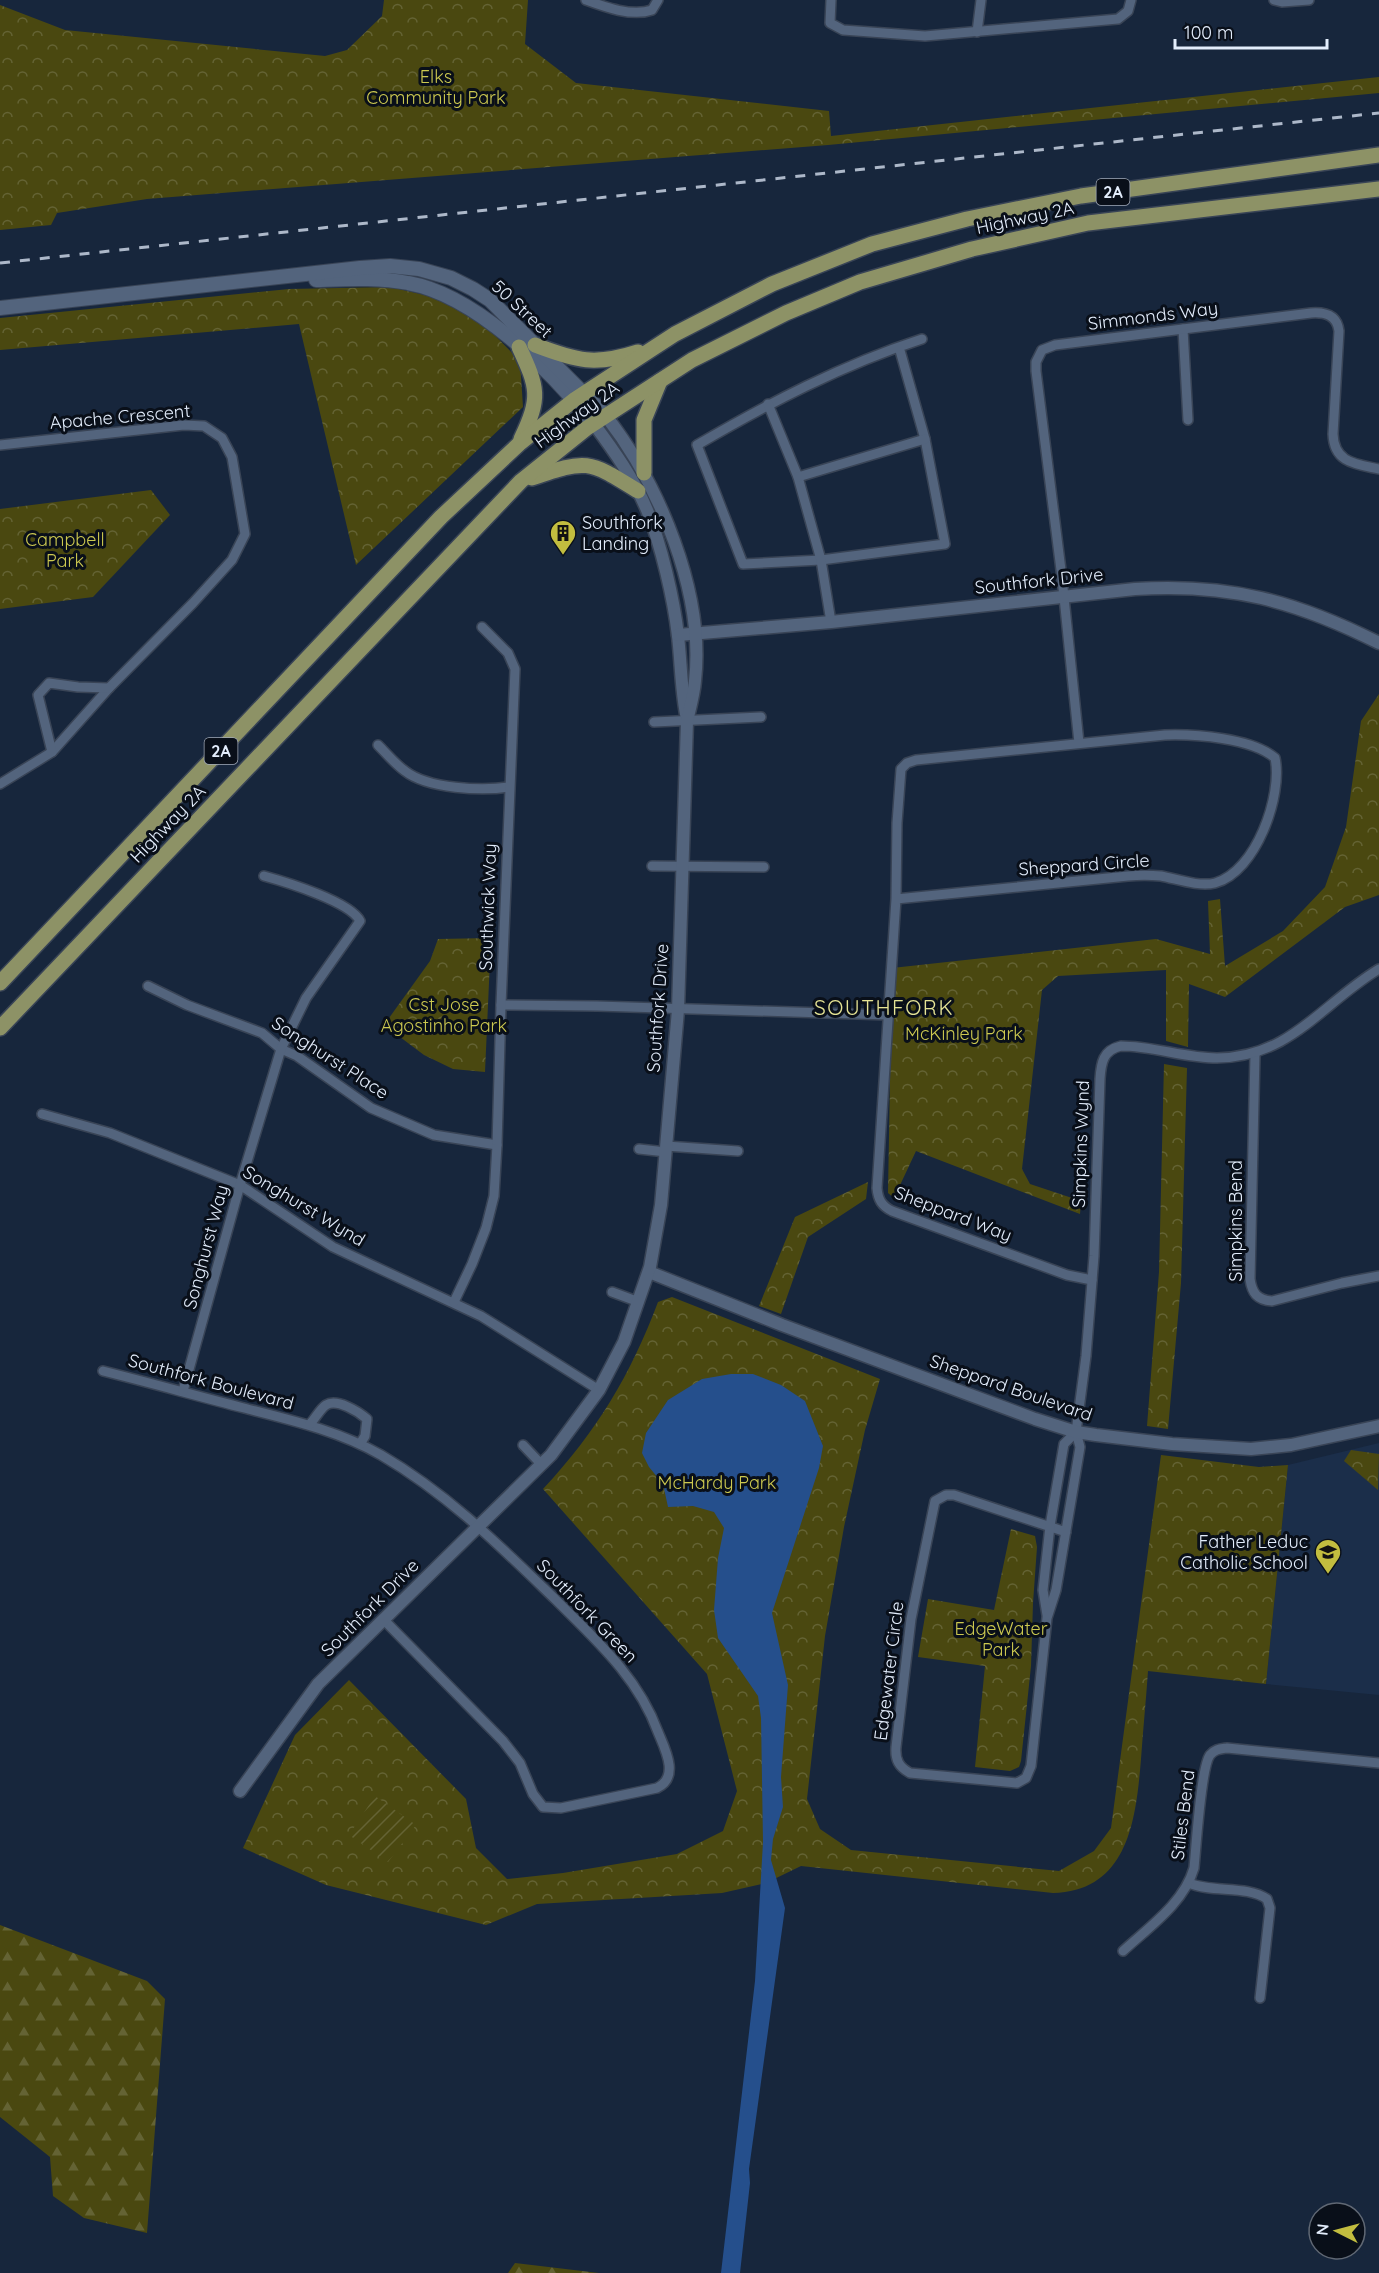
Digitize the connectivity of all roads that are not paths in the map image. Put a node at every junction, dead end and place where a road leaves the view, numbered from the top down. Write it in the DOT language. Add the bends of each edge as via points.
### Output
graph roads {
  1 [pos="586,0"];
  2 [pos="658,0"];
  3 [pos="831,0"];
  4 [pos="981,0"];
  5 [pos="1131,0"];
  6 [pos="1274,0"];
  7 [pos="1309,0"];
  8 [pos="977,32"];
  9 [pos="1379,155"];
  10 [pos="1379,189"];
  11 [pos="248,281"];
  12 [pos="0,308"];
  13 [pos="1184,329"];
  14 [pos="922,339"];
  15 [pos="535,345"];
  16 [pos="519,347"];
  17 [pos="655,347"];
  18 [pos="899,347"];
  19 [pos="660,380"];
  20 [pos="580,396"];
  21 [pos="768,404"];
  22 [pos="600,420"];
  23 [pos="1188,420"];
  24 [pos="925,439"];
  25 [pos="519,444"];
  26 [pos="0,445"];
  27 [pos="1379,469"];
  28 [pos="644,473"];
  29 [pos="798,477"];
  30 [pos="521,482"];
  31 [pos="638,491"];
  32 [pos="821,560"];
  33 [pos="1064,596"];
  34 [pos="831,622"];
  35 [pos="482,627"];
  36 [pos="695,634"];
  37 [pos="678,635"];
  38 [pos="1379,643"];
  39 [pos="109,688"];
  40 [pos="761,717"];
  41 [pos="687,722"];
  42 [pos="654,723"];
  43 [pos="1079,743"];
  44 [pos="378,745"];
  45 [pos="52,752"];
  46 [pos="0,784"];
  47 [pos="509,787"];
  48 [pos="652,866"];
  49 [pos="684,867"];
  50 [pos="764,867"];
  51 [pos="264,876"];
  52 [pos="896,899"];
  53 [pos="1379,969"];
  54 [pos="0,983"];
  55 [pos="148,986"];
  56 [pos="501,1005"];
  57 [pos="678,1010"];
  58 [pos="889,1015"];
  59 [pos="0,1028"];
  60 [pos="281,1049"];
  61 [pos="1255,1054"];
  62 [pos="42,1114"];
  63 [pos="497,1145"];
  64 [pos="639,1149"];
  65 [pos="666,1149"];
  66 [pos="738,1150"];
  67 [pos="240,1185"];
  68 [pos="649,1272"];
  69 [pos="1379,1276"];
  70 [pos="1092,1280"];
  71 [pos="612,1292"];
  72 [pos="454,1302"];
  73 [pos="639,1302"];
  74 [pos="104,1371"];
  75 [pos="599,1390"];
  76 [pos="183,1391"];
  77 [pos="310,1424"];
  78 [pos="1379,1426"];
  79 [pos="1076,1432"];
  80 [pos="360,1444"];
  81 [pos="523,1445"];
  82 [pos="541,1464"];
  83 [pos="480,1526"];
  84 [pos="1050,1526"];
  85 [pos="1066,1532"];
  86 [pos="1047,1618"];
  87 [pos="383,1619"];
  88 [pos="1379,1763"];
  89 [pos="240,1791"];
  90 [pos="1189,1883"];
  91 [pos="1123,1952"];
  92 [pos="1260,1998"];
  1 -- 2 [label="street" via="640,12 652,10"];
  3 -- 8 [label="street" via="830,23 843,30 924,36"];
  4 -- 8 [label="street"];
  5 -- 8 [label="street" via="1128,11 1118,20"];
  6 -- 7 [label="street"];
  9 -- 17 [label="main road, Highway 2A / 2A" via="1093,194 967,219 872,244 772,284"];
  10 -- 19 [label="main road, Highway 2A / 2A" via="1089,224 972,249 860,282 786,313"];
  11 -- 12 [label="main road, 50 Street"];
  11 -- 15 [label="main road, 50 Street" via="360,268 418,269 451,278 490,300"];
  11 -- 16 [label="main road, 50 Street" via="373,279 420,285 481,314"];
  13 -- 23 [label="street"];
  13 -- 27 [label="street, Simmonds Way" via="1321,312 1334,317 1339,331 1335,449 1346,460"];
  13 -- 33 [label="street, Simmonds Way" via="1055,345 1038,356 1036,371"];
  14 -- 18 [label="street"];
  15 -- 17 [label="main road" via="572,359 594,361 617,359"];
  15 -- 20 [label="main road, 50 Street"];
  16 -- 20 [label="main road, 50 Street"];
  16 -- 25 [label="main road" via="534,380 535,392 532,415"];
  17 -- 20 [label="main road, Highway 2A / 2A"];
  18 -- 21 [label="street"];
  18 -- 24 [label="street"];
  19 -- 22 [label="main road, Highway 2A / 2A"];
  19 -- 28 [label="main road" via="644,420"];
  20 -- 22 [label="main road, 50 Street"];
  20 -- 25 [label="main road, Highway 2A / 2A"];
  21 -- 29 [label="street"];
  21 -- 32 [label="street" via="697,445 743,564"];
  22 -- 28 [label="street, Southfork Drive" via="626,441"];
  22 -- 30 [label="main road, Highway 2A / 2A"];
  22 -- 31 [label="street, Southfork Drive"];
  24 -- 29 [label="street"];
  24 -- 32 [label="street" via="945,544"];
  25 -- 54 [label="main road, Highway 2A / 2A" via="441,517"];
  26 -- 39 [label="street, Apache Crescent" via="204,426 222,438 232,457 244,534 232,560"];
  28 -- 36 [label="street, Southfork Drive" via="666,520 687,581"];
  29 -- 32 [label="street"];
  30 -- 31 [label="main road" via="581,464 598,468"];
  30 -- 59 [label="main road, Highway 2A / 2A"];
  31 -- 37 [label="street, Southfork Drive" via="665,571"];
  32 -- 34 [label="street"];
  33 -- 34 [label="street, Southfork Drive"];
  33 -- 38 [label="street, Southfork Drive" via="1159,587 1240,592 1314,612"];
  33 -- 43 [label="street"];
  34 -- 36 [label="street, Southfork Drive"];
  35 -- 47 [label="street, Southwick Way" via="508,653 515,669"];
  36 -- 37 [label="street, Southfork Drive"];
  36 -- 41 [label="street, Southfork Drive" via="695,680"];
  37 -- 41 [label="street, Southfork Drive"];
  39 -- 45 [label="street, Apache Crescent"];
  39 -- 45 [label="street" via="49,683 38,694"];
  40 -- 41 [label="street"];
  41 -- 42 [label="street"];
  41 -- 49 [label="street, Southfork Drive"];
  43 -- 52 [label="street, Sheppard Circle" via="907,763 899,778"];
  43 -- 52 [label="street, Sheppard Circle" via="1182,735 1258,748 1275,758 1276,766 1276,791 1267,825 1246,858 1217,882 1128,876"];
  44 -- 47 [label="street" via="406,772 429,782 466,788"];
  45 -- 46 [label="street, Apache Crescent"];
  47 -- 56 [label="street, Southwick Way"];
  48 -- 49 [label="street"];
  49 -- 50 [label="street"];
  49 -- 57 [label="street, Southfork Drive"];
  51 -- 60 [label="street, Songhurst Way" via="320,895 357,914 360,921 306,998"];
  52 -- 58 [label="street, Sheppard Circle"];
  53 -- 61 [label="street, Simpkins Wynd" via="1295,1033"];
  55 -- 60 [label="street, Songhurst Place" via="262,1033"];
  56 -- 57 [label="street"];
  56 -- 63 [label="street, Southwick Way"];
  57 -- 58 [label="street"];
  57 -- 65 [label="street, Southfork Drive"];
  58 -- 70 [label="street, Sheppard Way" via="877,1188 881,1204 892,1212 1067,1275"];
  60 -- 63 [label="street, Songhurst Place" via="371,1107 434,1135"];
  60 -- 67 [label="street, Songhurst Way"];
  61 -- 69 [label="street, Simpkins Bend" via="1251,1290 1261,1299 1272,1301"];
  61 -- 70 [label="street, Simpkins Wynd" via="1203,1057 1121,1046 1103,1057"];
  62 -- 67 [label="street, Songhurst Wynd" via="110,1133"];
  63 -- 72 [label="street, Southwick Way" via="494,1196 486,1228"];
  64 -- 65 [label="street"];
  65 -- 66 [label="street"];
  65 -- 68 [label="street, Southfork Drive"];
  67 -- 72 [label="street, Songhurst Wynd" via="333,1247"];
  67 -- 76 [label="street, Songhurst Way"];
  68 -- 73 [label="street, Southfork Drive"];
  68 -- 79 [label="street, Sheppard Boulevard"];
  70 -- 79 [label="street, Simpkins Wynd"];
  71 -- 73 [label="street"];
  72 -- 75 [label="street, Songhurst Wynd"];
  73 -- 75 [label="street, Southfork Drive" via="613,1367"];
  74 -- 76 [label="street, Southfork Boulevard"];
  75 -- 82 [label="street, Southfork Drive"];
  76 -- 77 [label="street, Southfork Boulevard"];
  77 -- 80 [label="street, Southfork Boulevard"];
  77 -- 80 [label="street, Southfork Boulevard" via="327,1404 360,1412 367,1419"];
  78 -- 79 [label="street, Sheppard Boulevard" via="1291,1445 1251,1449"];
  79 -- 84 [label="street" via="1064,1444"];
  79 -- 85 [label="street" via="1080,1447"];
  80 -- 83 [label="street, Southfork Boulevard" via="420,1480"];
  81 -- 82 [label="street"];
  82 -- 83 [label="street, Southfork Drive"];
  83 -- 87 [label="street, Southfork Drive"];
  83 -- 87 [label="street, Southfork Green" via="604,1648 632,1681 653,1717 667,1756 670,1769 664,1785 561,1808 543,1806 503,1741"];
  84 -- 85 [label="street, Edgewater Circle"];
  84 -- 86 [label="street" via="1043,1590"];
  84 -- 86 [label="street, Edgewater Circle" via="954,1495 936,1501 911,1619 896,1747 899,1765 910,1773 1009,1783 1026,1778 1031,1766"];
  85 -- 86 [label="street"];
  87 -- 89 [label="street, Southfork Drive" via="318,1684"];
  88 -- 90 [label="street, Stiles Bend" via="1227,1749 1212,1752 1205,1769"];
  90 -- 91 [label="street, Stiles Bend"];
  90 -- 92 [label="street" via="1258,1894 1267,1899 1270,1908"];
}
